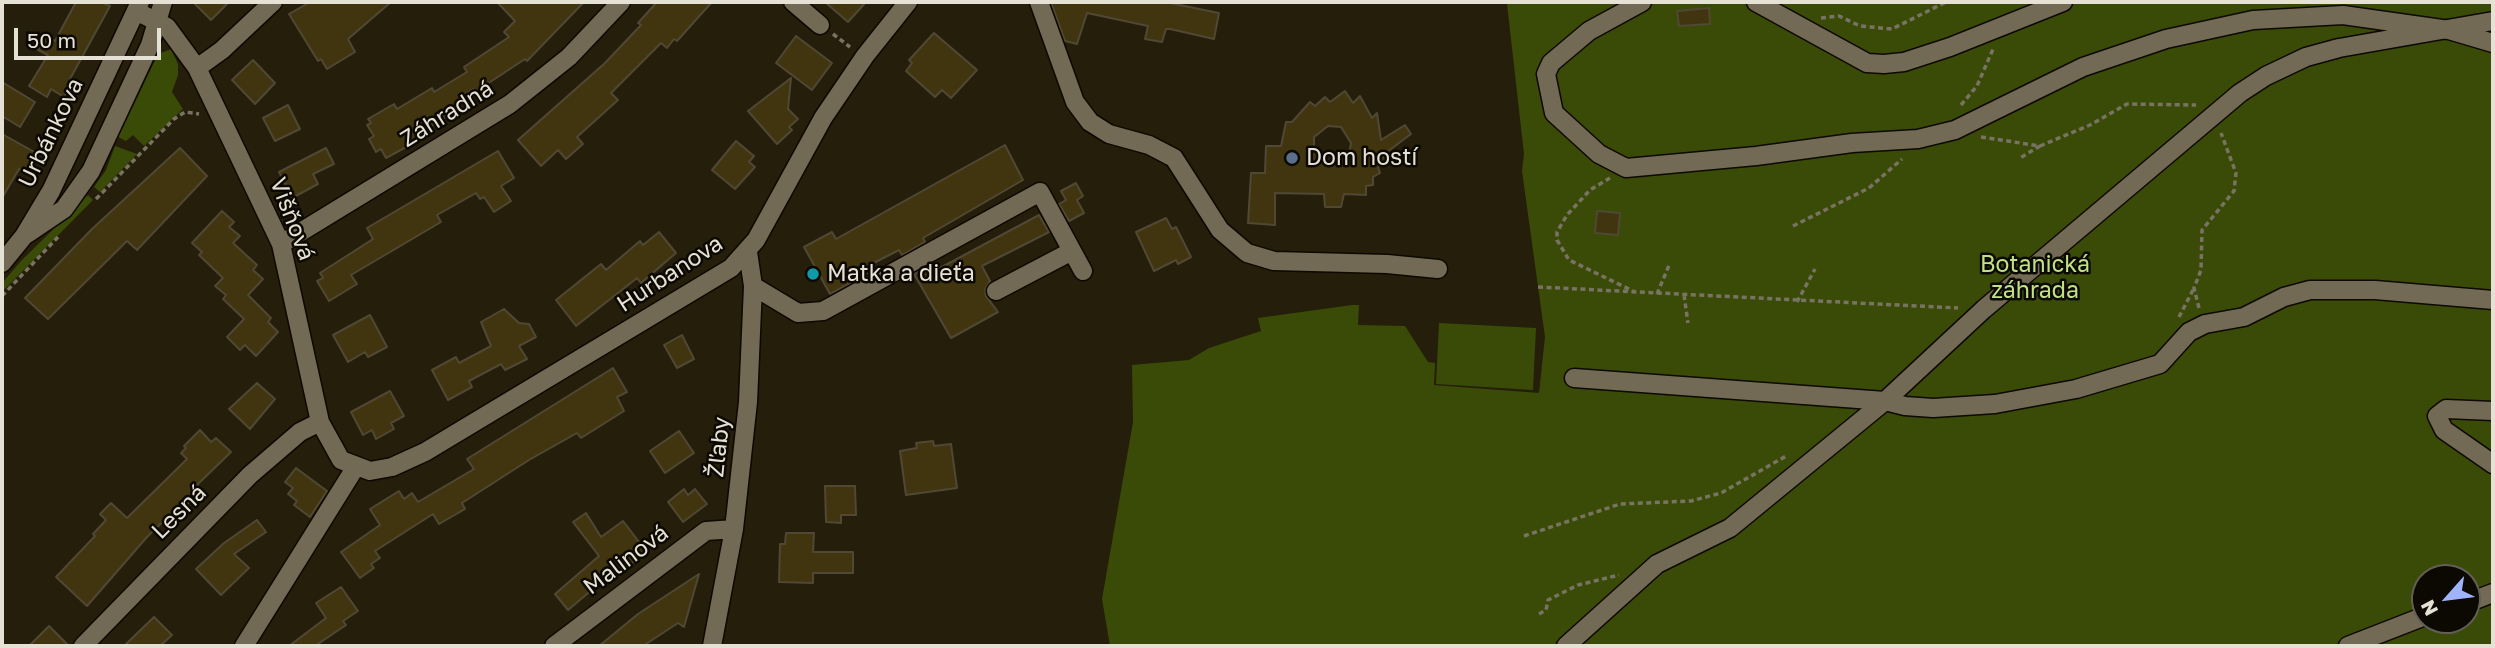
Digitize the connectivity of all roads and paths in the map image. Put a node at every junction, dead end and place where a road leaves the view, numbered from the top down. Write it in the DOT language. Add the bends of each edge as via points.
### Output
graph roads {
  1 [pos="163,2"];
  2 [pos="273,2"];
  3 [pos="621,2"];
  4 [pos="793,2"];
  5 [pos="908,2"];
  6 [pos="1039,2"];
  7 [pos="1642,2"];
  8 [pos="1756,2"];
  9 [pos="1946,2"];
  10 [pos="2063,2"];
  11 [pos="138,6"];
  12 [pos="159,21"];
  13 [pos="2493,21"];
  14 [pos="820,25"];
  15 [pos="1802,26"];
  16 [pos="2001,28"];
  17 [pos="2449,30"];
  18 [pos="860,41"];
  19 [pos="2493,43"];
  20 [pos="197,68"];
  21 [pos="2216,113"];
  22 [pos="222,118"];
  23 [pos="1946,132"];
  24 [pos="2040,146"];
  25 [pos="2020,158"];
  26 [pos="1626,168"];
  27 [pos="1886,175"];
  28 [pos="88,207"];
  29 [pos="1793,226"];
  30 [pos="24,236"];
  31 [pos="59,236"];
  32 [pos="281,244"];
  33 [pos="1072,251"];
  34 [pos="748,252"];
  35 [pos="1670,262"];
  36 [pos="2,263"];
  37 [pos="1438,269"];
  38 [pos="1815,269"];
  39 [pos="1083,271"];
  40 [pos="753,286"];
  41 [pos="1538,287"];
  42 [pos="996,291"];
  43 [pos="1636,293"];
  44 [pos="1657,294"];
  45 [pos="1684,295"];
  46 [pos="2,296"];
  47 [pos="2196,299"];
  48 [pos="2493,300"];
  49 [pos="1797,302"];
  50 [pos="1984,309"];
  51 [pos="1688,323"];
  52 [pos="1574,378"];
  53 [pos="1881,403"];
  54 [pos="2493,411"];
  55 [pos="320,422"];
  56 [pos="1797,451"];
  57 [pos="2493,464"];
  58 [pos="355,468"];
  59 [pos="734,529"];
  60 [pos="1524,536"];
  61 [pos="1646,574"];
  62 [pos="1539,614"];
  63 [pos="2411,621"];
  64 [pos="83,646"];
  65 [pos="244,646"];
  66 [pos="554,646"];
  67 [pos="712,646"];
  68 [pos="1566,646"];
  69 [pos="2348,646"];
  1 -- 12 [label="street, Urbánkova"];
  2 -- 20 [label="street"];
  3 -- 32 [label="street, Záhradná" via="569,57 510,104"];
  4 -- 14 [label="street"];
  5 -- 34 [label="street, Hurbanova" via="823,118"];
  6 -- 37 [label="street" via="1075,102 1090,122 1109,134 1163,150 1174,158 1220,230 1247,253 1274,261"];
  7 -- 26 [label="street" via="1589,31 1551,63 1546,74 1554,113 1599,154"];
  8 -- 15 [label="street"];
  9 -- 15 [label="path" via="1892,29 1868,28 1839,16 1825,16"];
  10 -- 16 [label="street"];
  11 -- 12 [label="street, Višňová"];
  11 -- 30 [label="street, Urbánkova" via="51,191"];
  12 -- 20 [label="street, Višňová"];
  12 -- 30 [label="street, Urbánkova" via="91,171 64,209"];
  13 -- 17 [label="street"];
  14 -- 18 [label="path" via="853,49"];
  15 -- 16 [label="street" via="1867,64 1904,62"];
  16 -- 23 [label="path" via="1977,86"];
  17 -- 19 [label="street"];
  17 -- 21 [label="street" via="2306,57 2266,76"];
  17 -- 23 [label="street" via="2343,15 2213,26 2083,67"];
  20 -- 22 [label="street, Višňová"];
  21 -- 24 [label="path" via="2202,106 2137,102"];
  21 -- 47 [label="path" via="2236,173 2234,191 2202,229"];
  21 -- 50 [label="street"];
  22 -- 28 [label="path" via="211,124 194,112 180,115"];
  22 -- 32 [label="street, Višňová"];
  23 -- 24 [label="path"];
  23 -- 26 [label="street"];
  24 -- 25 [label="path"];
  26 -- 43 [label="path" via="1590,190 1560,224 1557,240 1569,260"];
  27 -- 29 [label="path" via="1847,201"];
  30 -- 36 [label="street, Urbánkova"];
  31 -- 46 [label="path"];
  32 -- 55 [label="street, Višňová"];
  33 -- 39 [label="street"];
  33 -- 40 [label="street" via="1040,192 814,314 791,311"];
  33 -- 42 [label="street"];
  34 -- 40 [label="street, Žľaby"];
  34 -- 58 [label="street, Hurbanova" via="710,283 425,452 392,467"];
  35 -- 44 [label="path"];
  38 -- 49 [label="path"];
  40 -- 59 [label="street, Žľaby" via="748,402"];
  41 -- 43 [label="path"];
  43 -- 44 [label="path"];
  44 -- 45 [label="path"];
  45 -- 49 [label="path"];
  45 -- 51 [label="path"];
  48 -- 53 [label="street" via="2375,290 2310,290 2244,317 2189,332 2160,364 2076,389 1995,404"];
  49 -- 50 [label="path"];
  50 -- 53 [label="street"];
  52 -- 53 [label="street"];
  53 -- 61 [label="street" via="1730,528"];
  54 -- 57 [label="street" via="2446,409 2437,416 2444,430"];
  55 -- 58 [label="street, Višňová" via="341,460"];
  55 -- 64 [label="street, Lesná" via="300,432 250,475"];
  56 -- 60 [label="path" via="1721,494 1691,501 1620,504"];
  58 -- 65 [label="street"];
  59 -- 66 [label="street, Malinová" via="706,531"];
  59 -- 67 [label="street, Žľaby"];
  61 -- 62 [label="path" via="1609,575 1578,585 1548,600 1546,610"];
  61 -- 68 [label="street"];
  63 -- 69 [label="street"];
}
